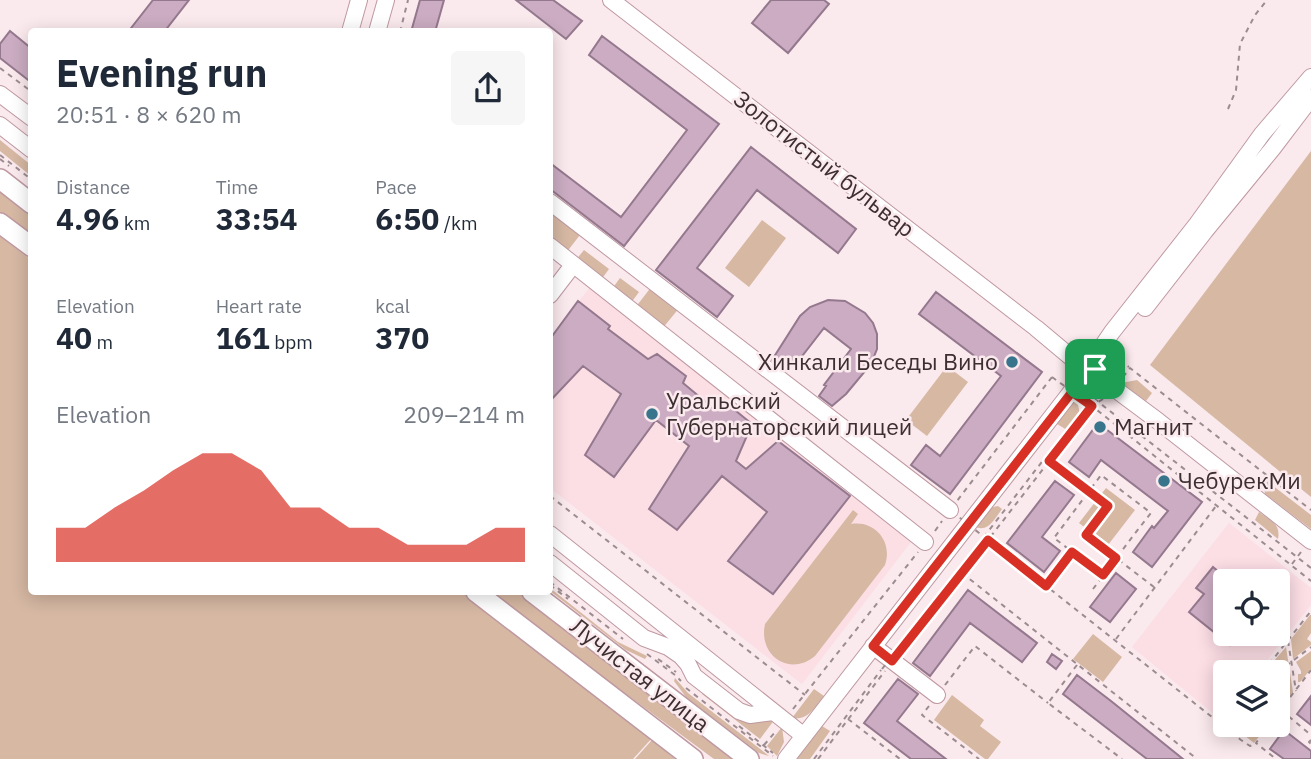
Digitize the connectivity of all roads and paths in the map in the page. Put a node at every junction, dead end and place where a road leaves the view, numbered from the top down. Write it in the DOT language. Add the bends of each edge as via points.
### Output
graph roads {
  1 [pos="359,0"];
  2 [pos="386,0"];
  3 [pos="408,0"];
  4 [pos="611,0"];
  5 [pos="1267,0"];
  6 [pos="351,28"];
  7 [pos="378,28"];
  8 [pos="401,28"];
  9 [pos="0,68"];
  10 [pos="1311,76"];
  11 [pos="28,89"];
  12 [pos="0,94"];
  13 [pos="1311,98"];
  14 [pos="1228,109"];
  15 [pos="25,113"];
  16 [pos="2,127"];
  17 [pos="28,147"];
  18 [pos="0,155"];
  19 [pos="28,177"];
  20 [pos="0,179"];
  21 [pos="28,201"];
  22 [pos="553,204"];
  23 [pos="0,223"];
  24 [pos="28,244"];
  25 [pos="553,248"];
  26 [pos="573,265"];
  27 [pos="553,291"];
  28 [pos="1091,369"];
  29 [pos="1115,388"];
  30 [pos="1072,392"];
  31 [pos="1088,403"];
  32 [pos="1092,406"];
  33 [pos="1089,492"];
  34 [pos="553,498"];
  35 [pos="1217,505"];
  36 [pos="950,510"];
  37 [pos="1311,510"];
  38 [pos="553,536"];
  39 [pos="1310,541"];
  40 [pos="925,542"];
  41 [pos="1072,552"];
  42 [pos="1297,557"];
  43 [pos="1116,558"];
  44 [pos="553,565"];
  45 [pos="1291,565"];
  46 [pos="1311,568"];
  47 [pos="961,572"];
  48 [pos="1103,575"];
  49 [pos="1311,581"];
  50 [pos="553,585"];
  51 [pos="553,586"];
  52 [pos="1046,586"];
  53 [pos="1154,587"];
  54 [pos="1093,589"];
  55 [pos="480,595"];
  56 [pos="536,595"];
  57 [pos="1310,613"];
  58 [pos="1290,638"];
  59 [pos="1115,640"];
  60 [pos="627,644"];
  61 [pos="632,644"];
  62 [pos="873,646"];
  63 [pos="1283,646"];
  64 [pos="1311,647"];
  65 [pos="645,649"];
  66 [pos="646,654"];
  67 [pos="654,657"];
  68 [pos="1272,660"];
  69 [pos="889,662"];
  70 [pos="1290,663"];
  71 [pos="1077,665"];
  72 [pos="647,666"];
  73 [pos="1311,670"];
  74 [pos="676,674"];
  75 [pos="670,682"];
  76 [pos="1296,691"];
  77 [pos="805,695"];
  78 [pos="937,695"];
  79 [pos="1290,699"];
  80 [pos="1048,703"];
  81 [pos="779,716"];
  82 [pos="1213,717"];
  83 [pos="1290,718"];
  84 [pos="848,719"];
  85 [pos="1311,735"];
  86 [pos="804,736"];
  87 [pos="1239,737"];
  88 [pos="1260,737"];
  89 [pos="1256,743"];
  90 [pos="764,745"];
  91 [pos="693,759"];
  92 [pos="749,759"];
  93 [pos="778,759"];
  94 [pos="786,759"];
  95 [pos="816,759"];
  96 [pos="900,759"];
  97 [pos="979,759"];
  98 [pos="1122,759"];
  99 [pos="1198,759"];
  100 [pos="1276,759"];
  1 -- 6 [label="street"];
  2 -- 7 [label="street"];
  3 -- 8 [label="path"];
  4 -- 28 [label="street, Золотистый бульвар"];
  5 -- 14 [label="path" via="1240,44 1236,90"];
  9 -- 11 [label="path"];
  10 -- 28 [label="street" via="1112,332"];
  12 -- 15 [label="street"];
  13 -- 28 [label="street"];
  15 -- 16 [label="street"];
  16 -- 17 [label="street"];
  18 -- 19 [label="path"];
  20 -- 21 [label="main road"];
  22 -- 36 [label="street"];
  23 -- 24 [label="main road"];
  25 -- 26 [label="street"];
  26 -- 27 [label="street"];
  26 -- 40 [label="street"];
  28 -- 29 [label="street, Золотистый бульвар"];
  28 -- 30 [label="street"];
  29 -- 37 [label="path" via="1130,368"];
  29 -- 39 [label="street, Золотистый бульвар"];
  30 -- 31 [label="path"];
  30 -- 62 [label="street"];
  31 -- 32 [label="path"];
  31 -- 42 [label="path" via="1092,397"];
  31 -- 69 [label="path"];
  32 -- 33 [label="path" via="1049,461"];
  32 -- 35 [label="path"];
  33 -- 41 [label="path" via="1054,538"];
  33 -- 43 [label="path" via="1108,506 1086,535"];
  33 -- 43 [label="path" via="1101,475 1151,513"];
  34 -- 77 [label="path"];
  35 -- 45 [label="path"];
  35 -- 53 [label="path"];
  36 -- 40 [label="path"];
  38 -- 81 [label="street"];
  39 -- 42 [label="path"];
  40 -- 77 [label="path"];
  41 -- 48 [label="path"];
  41 -- 52 [label="path"];
  42 -- 45 [label="path"];
  42 -- 46 [label="path"];
  43 -- 48 [label="path"];
  43 -- 53 [label="path"];
  44 -- 81 [label="street" via="644,638 681,656 694,676 739,711"];
  45 -- 49 [label="path"];
  47 -- 52 [label="path" via="988,540"];
  47 -- 69 [label="path"];
  47 -- 71 [label="path"];
  48 -- 54 [label="path"];
  50 -- 61 [label="path"];
  51 -- 60 [label="path"];
  52 -- 59 [label="path"];
  53 -- 59 [label="path"];
  55 -- 91 [label="main road, Лучистая улица"];
  56 -- 92 [label="main road, Лучистая улица"];
  57 -- 58 [label="path"];
  59 -- 82 [label="path"];
  62 -- 69 [label="street"];
  62 -- 86 [label="street"];
  63 -- 68 [label="path"];
  64 -- 70 [label="path"];
  65 -- 67 [label="path"];
  66 -- 67 [label="path"];
  67 -- 72 [label="path"];
  67 -- 74 [label="path"];
  69 -- 78 [label="street"];
  69 -- 84 [label="path"];
  69 -- 95 [label="path"];
  70 -- 76 [label="path"];
  71 -- 80 [label="path"];
  71 -- 99 [label="path"];
  73 -- 76 [label="path"];
  74 -- 75 [label="path"];
  74 -- 90 [label="path"];
  74 -- 93 [label="path" via="689,691"];
  76 -- 79 [label="path"];
  77 -- 81 [label="path"];
  78 -- 80 [label="path" via="975,646"];
  78 -- 97 [label="path" via="922,715"];
  80 -- 98 [label="path"];
  81 -- 86 [label="street"];
  81 -- 90 [label="path"];
  83 -- 85 [label="path"];
  84 -- 95 [label="path"];
  84 -- 96 [label="path"];
  86 -- 94 [label="street"];
  87 -- 89 [label="path" via="1250,746"];
  88 -- 89 [label="path"];
  89 -- 100 [label="path"];
  90 -- 93 [label="path"];
}
